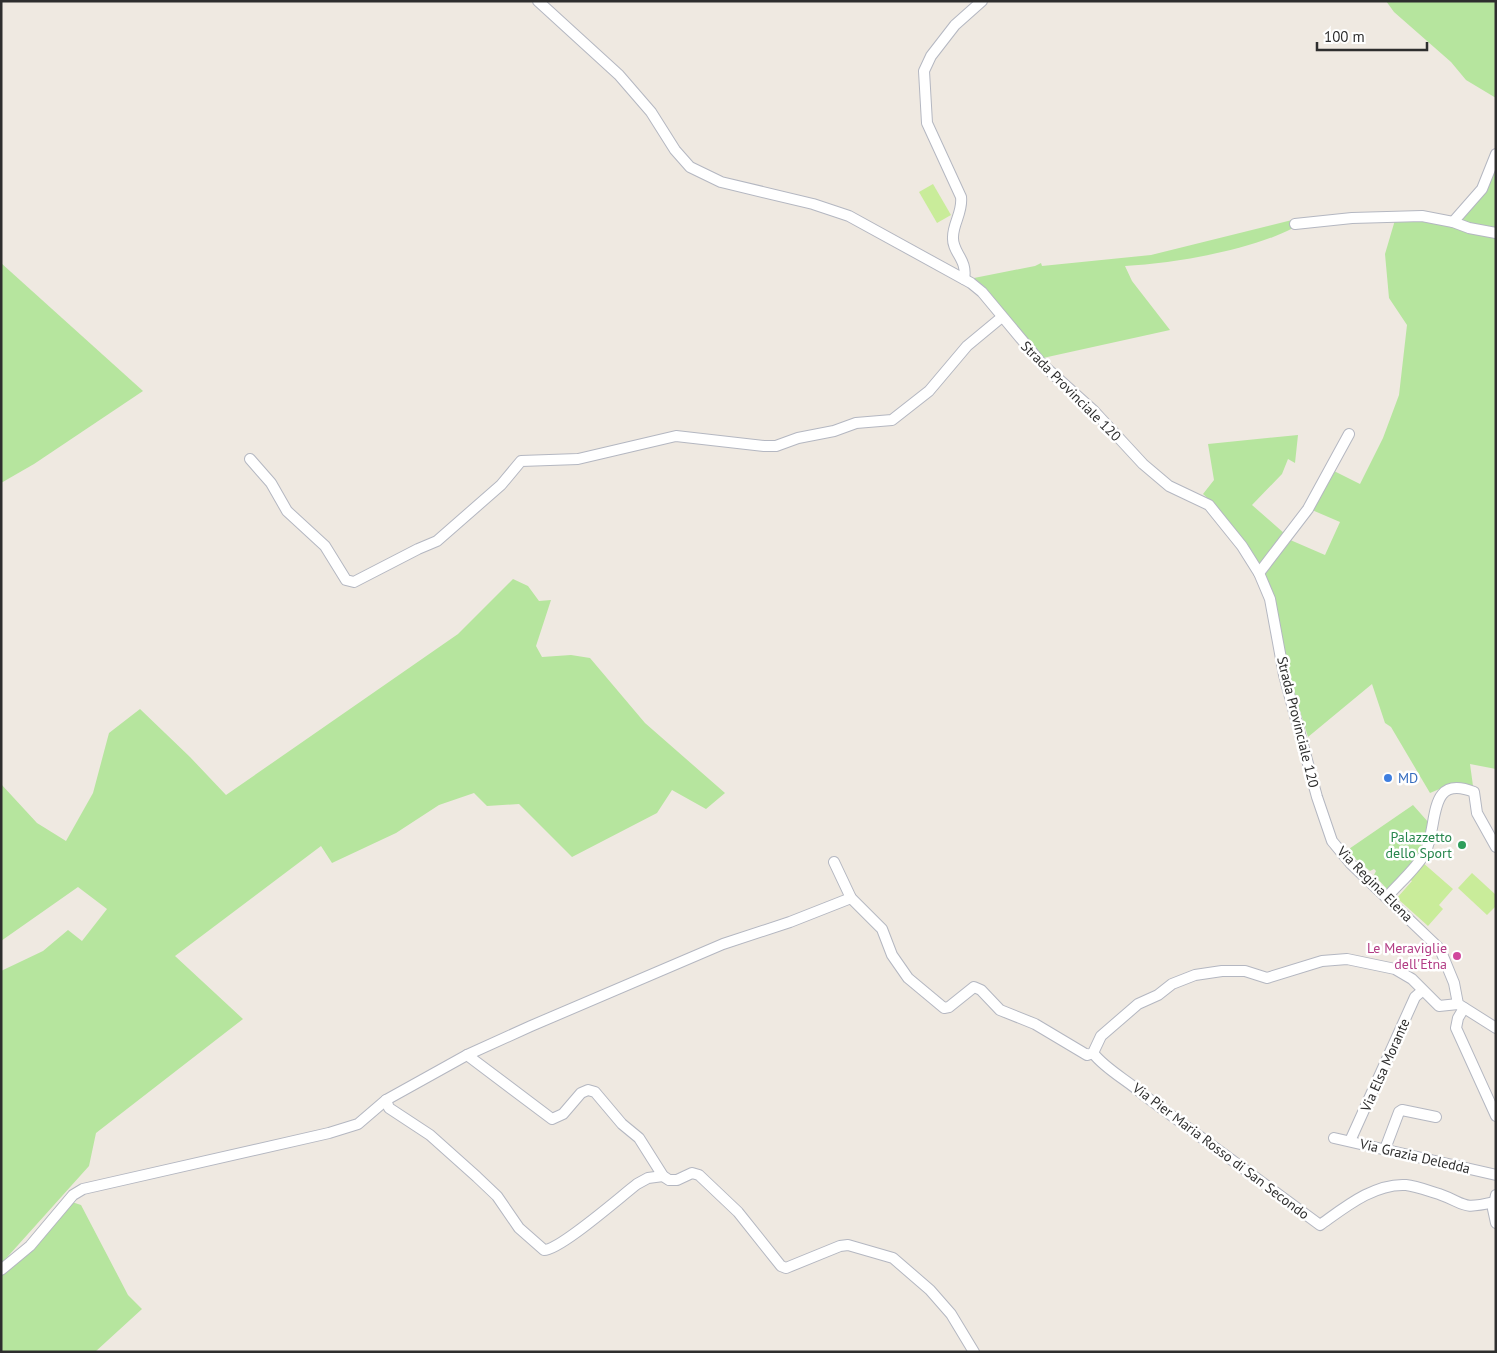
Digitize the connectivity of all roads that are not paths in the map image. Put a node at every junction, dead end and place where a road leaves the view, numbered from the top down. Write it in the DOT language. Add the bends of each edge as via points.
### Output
graph roads {
  1 [pos="538,1"];
  2 [pos="982,1"];
  3 [pos="1496,154"];
  4 [pos="1453,222"];
  5 [pos="1295,224"];
  6 [pos="1496,233"];
  7 [pos="964,278"];
  8 [pos="1002,318"];
  9 [pos="1349,434"];
  10 [pos="250,459"];
  11 [pos="1259,574"];
  12 [pos="1327,828"];
  13 [pos="1495,846"];
  14 [pos="834,862"];
  15 [pos="1387,897"];
  16 [pos="851,898"];
  17 [pos="1422,991"];
  18 [pos="1461,1006"];
  19 [pos="1496,1028"];
  20 [pos="1093,1053"];
  21 [pos="467,1055"];
  22 [pos="386,1100"];
  23 [pos="1496,1116"];
  24 [pos="1436,1117"];
  25 [pos="1334,1138"];
  26 [pos="1350,1141"];
  27 [pos="1385,1149"];
  28 [pos="1496,1174"];
  29 [pos="662,1176"];
  30 [pos="1495,1199"];
  31 [pos="1496,1223"];
  32 [pos="1,1270"];
  33 [pos="974,1352"];
  1 -- 7 [label="street, Strada Provinciale 120" via="620,75 690,167 721,182 850,216"];
  2 -- 7 [label="street" via="955,25 931,56 924,71 928,124 961,197 952,236 966,269"];
  3 -- 4 [label="street" via="1482,189"];
  4 -- 5 [label="street" via="1422,216"];
  4 -- 6 [label="street"];
  7 -- 8 [label="street, Strada Provinciale 120" via="982,292"];
  8 -- 10 [label="street" via="967,346 929,391 892,420 856,423 834,432 798,438 776,446 676,436 578,459 521,461 500,485 437,542 418,548 354,582 346,580 322,542 287,511 271,483"];
  8 -- 11 [label="street, Strada Provinciale 120" via="1043,365 1094,411 1152,473 1169,486 1202,501 1217,514"];
  9 -- 11 [label="street" via="1308,509"];
  11 -- 12 [label="street, Strada Provinciale 120" via="1270,600 1284,672"];
  12 -- 15 [label="street, Via Regina Elena" via="1340,852"];
  13 -- 15 [label="street" via="1477,813 1474,792 1459,787 1447,790 1437,803 1422,858"];
  14 -- 16 [label="street"];
  15 -- 18 [label="street, Via Regina Elena" via="1440,949"];
  16 -- 20 [label="street" via="882,929 892,955 908,978 944,1008 974,987 1000,1010 1035,1024 1087,1055"];
  16 -- 21 [label="street" via="723,944"];
  17 -- 18 [label="street" via="1439,1006"];
  17 -- 20 [label="street" via="1412,979 1395,969 1347,959 1322,961 1267,978 1245,971 1195,975 1138,1004 1101,1036"];
  17 -- 26 [label="street, Via Elsa Morante" via="1415,997"];
  18 -- 19 [label="street"];
  18 -- 23 [label="street" via="1456,1028"];
  20 -- 30 [label="street, Via Pier Maria Rosso di San Secondo" via="1145,1096 1320,1225 1366,1194 1402,1185 1440,1194 1462,1206 1476,1206"];
  21 -- 22 [label="street"];
  21 -- 29 [label="street" via="552,1119 563,1114 581,1093 595,1092 622,1124 639,1138"];
  22 -- 29 [label="street" via="389,1108 430,1135 477,1177 496,1196 519,1228 544,1250 550,1250 565,1240 637,1184"];
  22 -- 32 [label="street" via="358,1124 329,1133 83,1189 73,1195 30,1246"];
  24 -- 27 [label="street" via="1402,1110"];
  25 -- 26 [label="street, Via Grazia Deledda"];
  26 -- 27 [label="street, Via Grazia Deledda"];
  27 -- 28 [label="street, Via Grazia Deledda"];
  29 -- 33 [label="street" via="677,1180 692,1173 699,1175 732,1206 786,1268 848,1245 893,1258 930,1290 951,1314"];
  30 -- 31 [label="street"];
}
